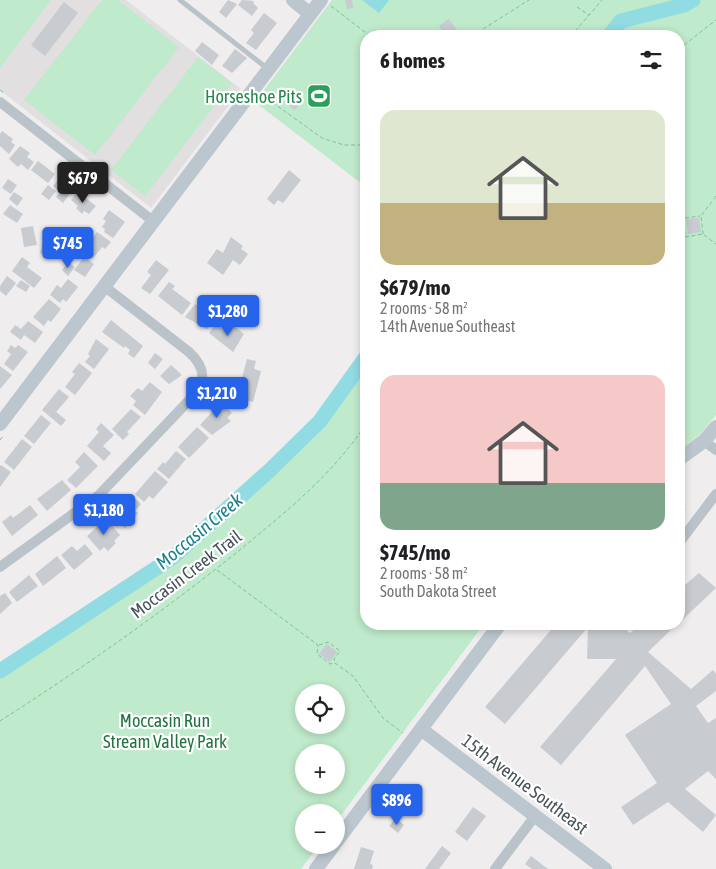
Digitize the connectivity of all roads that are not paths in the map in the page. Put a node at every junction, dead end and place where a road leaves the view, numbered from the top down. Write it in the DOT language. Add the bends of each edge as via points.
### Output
graph roads {
  1 [pos="180,0"];
  2 [pos="293,0"];
  3 [pos="325,2"];
  4 [pos="310,14"];
  5 [pos="268,70"];
  6 [pos="0,102"];
  7 [pos="153,221"];
  8 [pos="104,286"];
  9 [pos="0,424"];
  10 [pos="716,427"];
  11 [pos="704,441"];
  12 [pos="716,450"];
  13 [pos="685,455"];
  14 [pos="716,494"];
  15 [pos="685,534"];
  16 [pos="0,568"];
  17 [pos="495,630"];
  18 [pos="421,729"];
  19 [pos="535,816"];
  20 [pos="345,830"];
  21 [pos="327,854"];
  22 [pos="316,869"];
  23 [pos="495,869"];
  24 [pos="605,869"];
  1 -- 5 [label="lane"];
  2 -- 4 [label="street"];
  3 -- 4 [label="street"];
  4 -- 5 [label="street"];
  5 -- 7 [label="street"];
  6 -- 7 [label="street"];
  7 -- 8 [label="street"];
  8 -- 9 [label="street"];
  8 -- 16 [label="street" via="189,352 200,365 203,380 197,392 99,495"];
  10 -- 11 [label="street"];
  11 -- 12 [label="street"];
  11 -- 13 [label="street"];
  14 -- 15 [label="street"];
  17 -- 18 [label="street"];
  18 -- 19 [label="street, 15th Avenue Southeast"];
  18 -- 20 [label="street"];
  19 -- 23 [label="street"];
  19 -- 24 [label="street, 15th Avenue Southeast"];
  21 -- 22 [label="street"];
}
